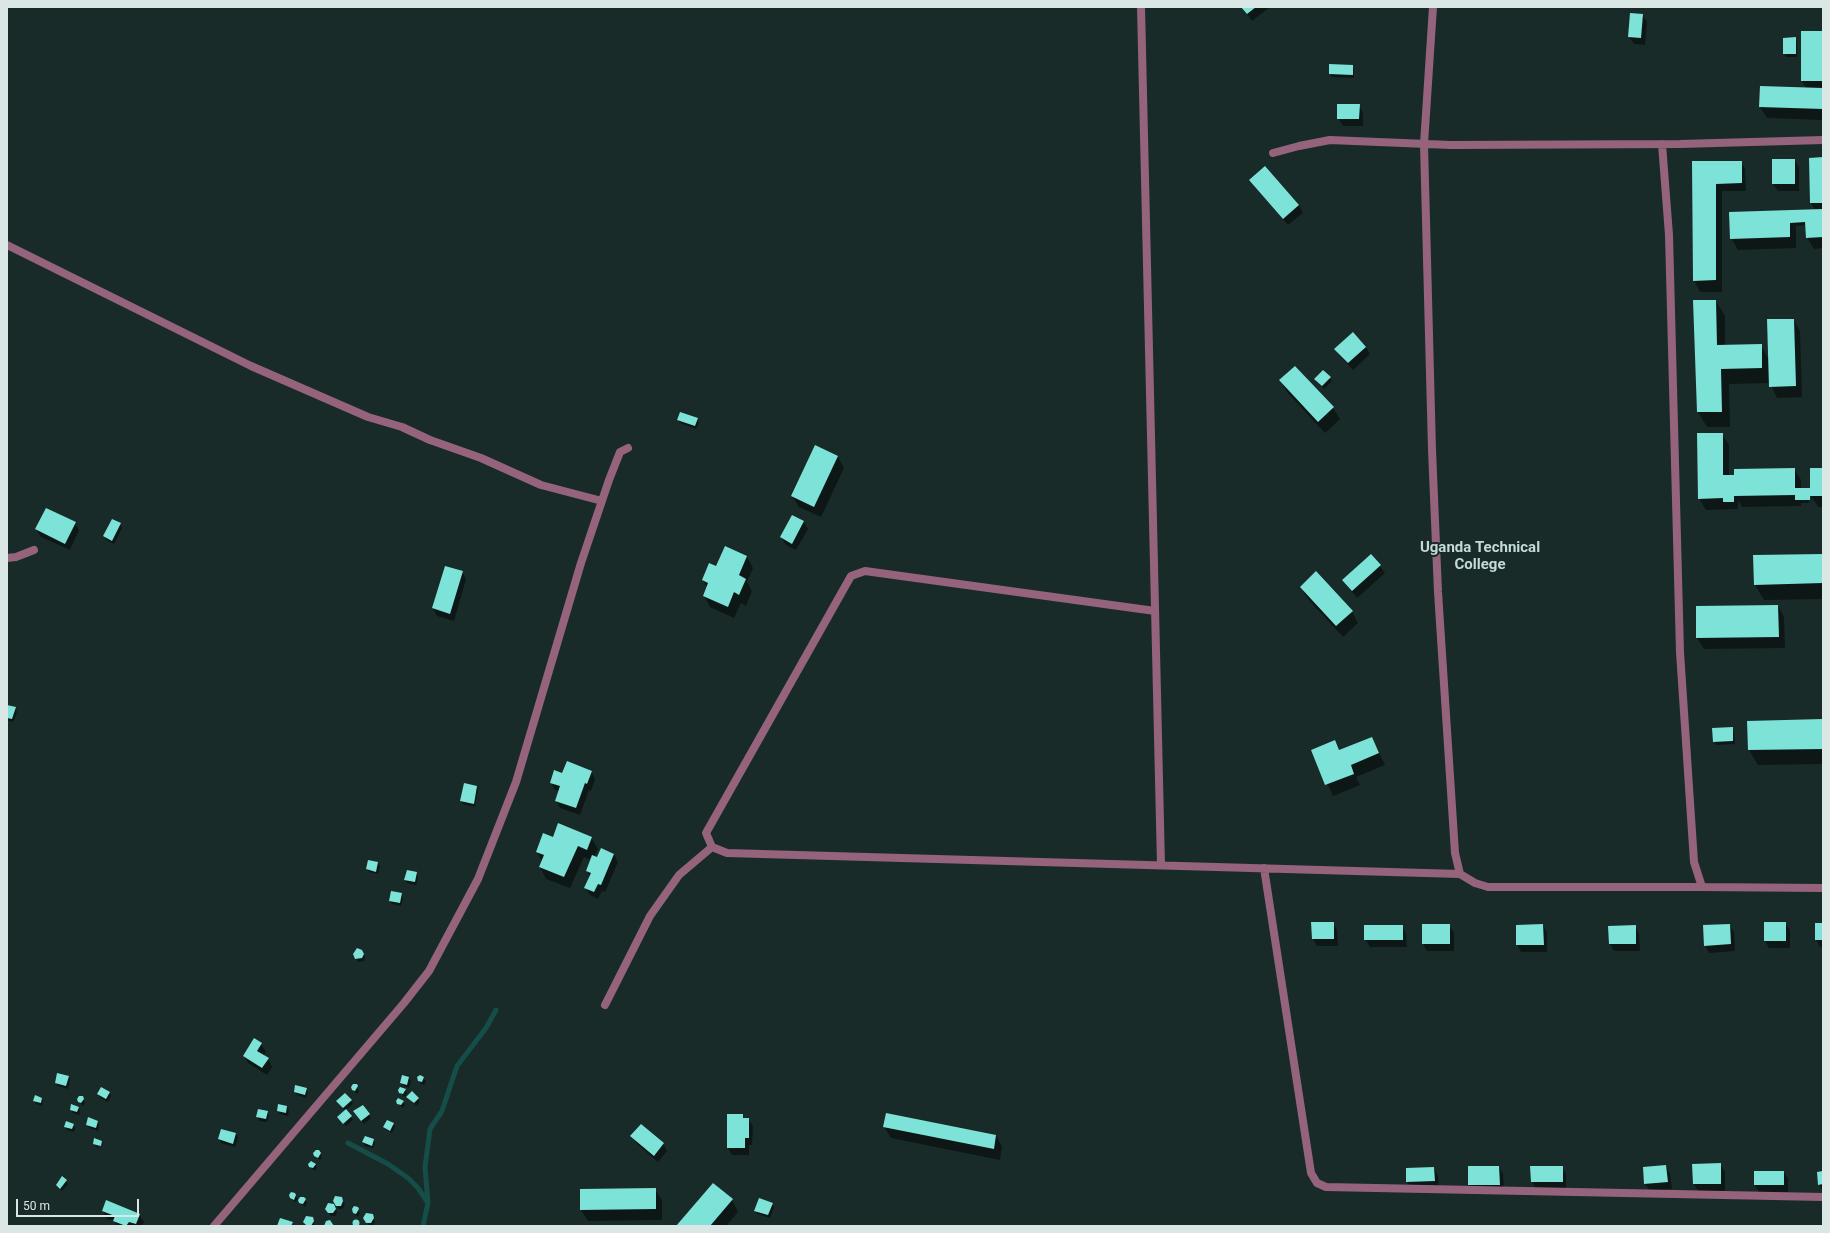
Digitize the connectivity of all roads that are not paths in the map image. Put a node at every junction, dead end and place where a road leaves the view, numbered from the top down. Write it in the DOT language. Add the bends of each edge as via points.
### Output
graph roads {
  1 [pos="1141,7"];
  2 [pos="1433,7"];
  3 [pos="1823,140"];
  4 [pos="1424,144"];
  5 [pos="1662,144"];
  6 [pos="1273,153"];
  7 [pos="7,245"];
  8 [pos="628,448"];
  9 [pos="602,501"];
  10 [pos="34,550"];
  11 [pos="7,558"];
  12 [pos="1155,611"];
  13 [pos="712,847"];
  14 [pos="1161,865"];
  15 [pos="1264,868"];
  16 [pos="1460,874"];
  17 [pos="1702,888"];
  18 [pos="1823,888"];
  19 [pos="605,1006"];
  20 [pos="1823,1197"];
  21 [pos="214,1226"];
  1 -- 12 [label="street"];
  2 -- 4 [label="street"];
  3 -- 5 [label="street"];
  4 -- 5 [label="street"];
  4 -- 6 [label="street" via="1330,140"];
  4 -- 16 [label="street" via="1438,592 1455,853"];
  5 -- 17 [label="street" via="1669,235 1680,652 1694,862"];
  7 -- 9 [label="street" via="251,366 368,417 402,427 481,458 541,485"];
  8 -- 9 [label="street" via="620,452"];
  9 -- 21 [label="street" via="516,782 478,879 428,970 404,1003"];
  10 -- 11 [label="street"];
  12 -- 13 [label="street" via="865,571 851,576 706,833"];
  12 -- 14 [label="street"];
  13 -- 14 [label="street" via="727,853"];
  13 -- 19 [label="street" via="679,876 650,916"];
  14 -- 15 [label="street"];
  15 -- 16 [label="street"];
  15 -- 20 [label="street" via="1311,1173 1317,1183 1326,1187"];
  16 -- 17 [label="street" via="1488,887"];
  17 -- 18 [label="street"];
}
